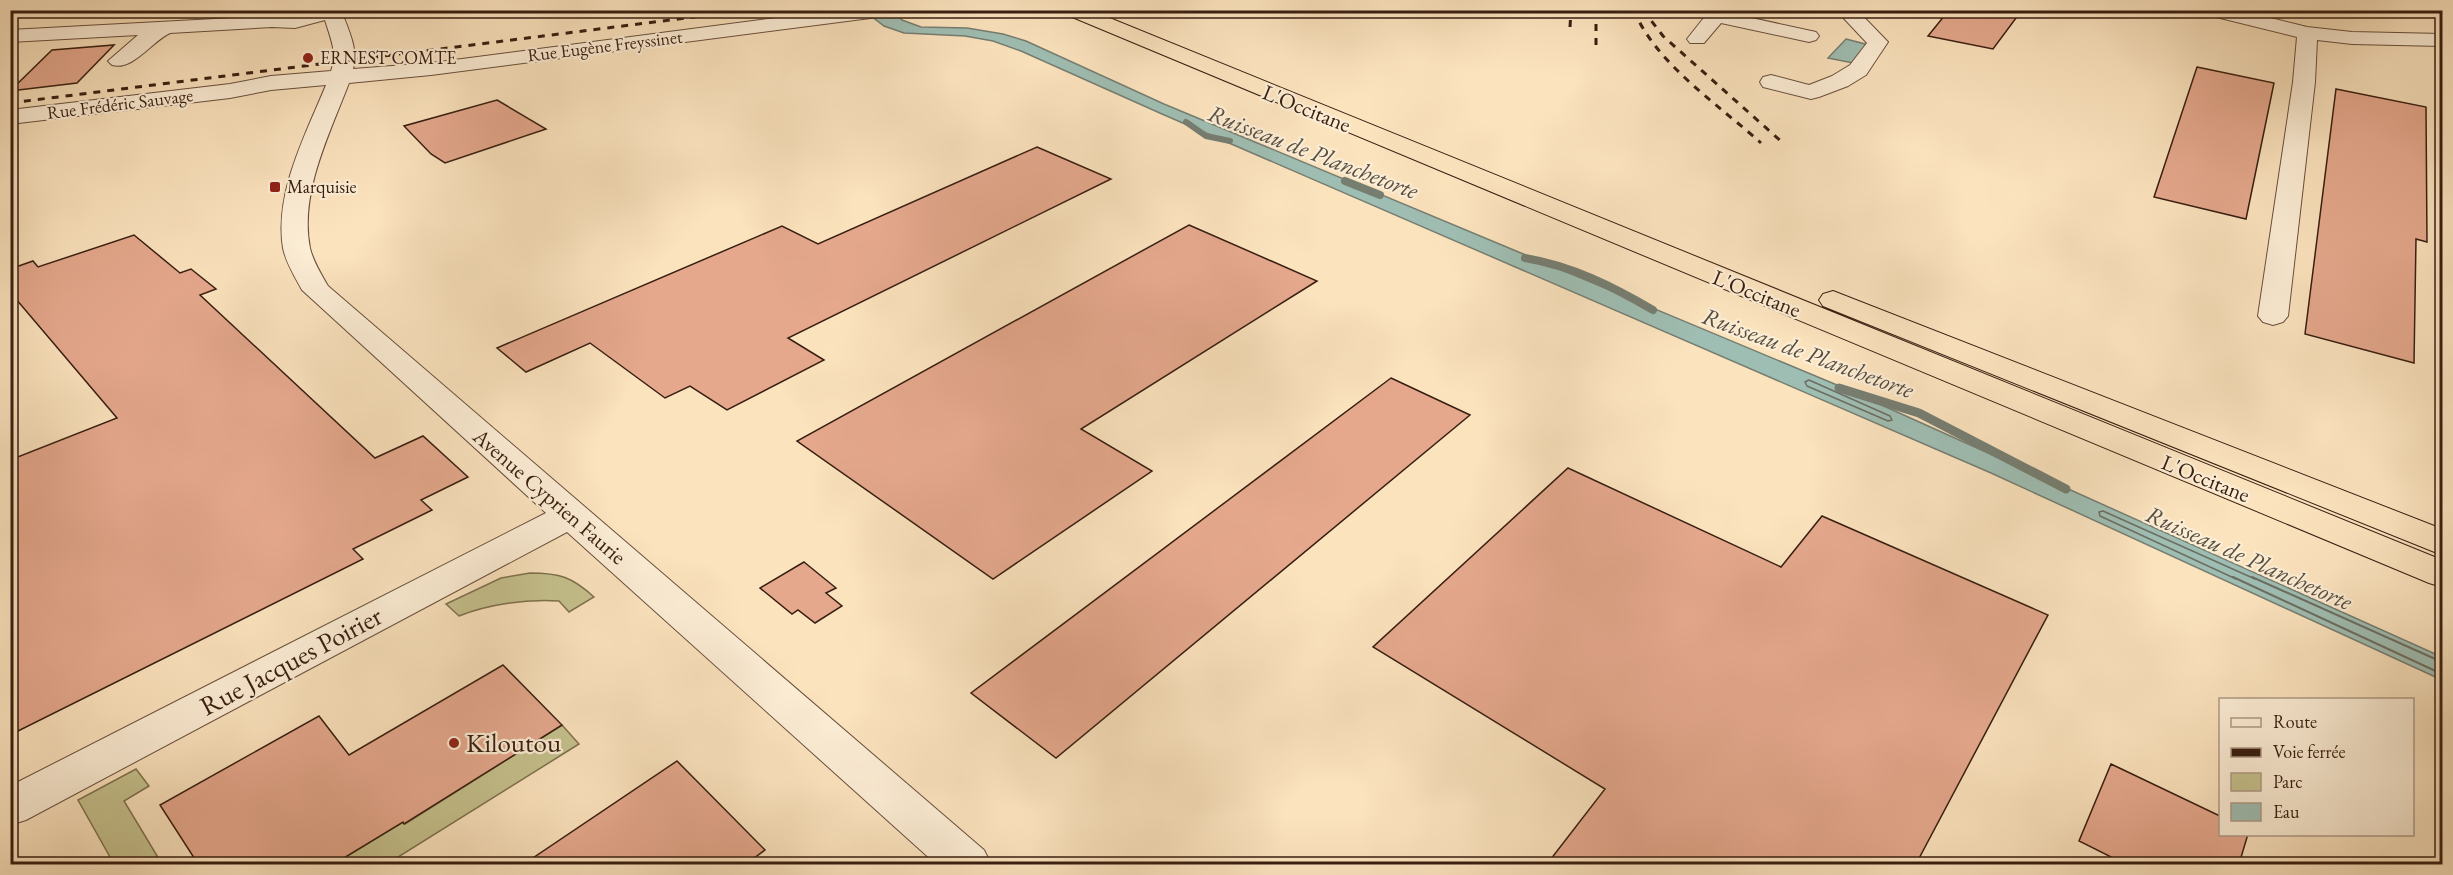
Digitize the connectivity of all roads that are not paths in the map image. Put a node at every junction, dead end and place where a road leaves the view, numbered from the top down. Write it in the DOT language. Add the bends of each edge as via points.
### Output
graph roads {
  1 [pos="238,10"];
  2 [pos="330,10"];
  3 [pos="886,10"];
  4 [pos="1072,10"];
  5 [pos="1103,10"];
  6 [pos="1845,10"];
  7 [pos="2211,10"];
  8 [pos="2249,10"];
  9 [pos="1719,13"];
  10 [pos="272,18"];
  11 [pos="2431,21"];
  12 [pos="111,29"];
  13 [pos="160,31"];
  14 [pos="2307,33"];
  15 [pos="10,36"];
  16 [pos="1809,36"];
  17 [pos="1697,39"];
  18 [pos="2442,40"];
  19 [pos="119,61"];
  20 [pos="334,78"];
  21 [pos="1771,82"];
  22 [pos="230,90"];
  23 [pos="10,117"];
  24 [pos="2272,316"];
  25 [pos="2266,502"];
  26 [pos="571,515"];
  27 [pos="2442,543"];
  28 [pos="2442,574"];
  29 [pos="2442,583"];
  30 [pos="10,807"];
  31 [pos="968,864"];
  1 -- 12 [label="street"];
  1 -- 13 [label="street"];
  2 -- 10 [label="street" via="310,18"];
  2 -- 20 [label="street" via="343,44"];
  3 -- 20 [label="street, Rue Eugène Freyssinet"];
  4 -- 25 [label="highway, L'Occitane"];
  5 -- 27 [label="highway, L'Occitane"];
  6 -- 21 [label="street" via="1878,42 1858,70 1811,92"];
  7 -- 14 [label="street"];
  8 -- 11 [label="street" via="2301,24 2365,30 2396,29"];
  9 -- 16 [label="street"];
  9 -- 17 [label="street"];
  10 -- 13 [label="street"];
  10 -- 20 [label="street" via="317,34"];
  12 -- 13 [label="street"];
  12 -- 15 [label="street"];
  13 -- 19 [label="street"];
  14 -- 18 [label="street"];
  14 -- 24 [label="street" via="2304,82"];
  20 -- 22 [label="street, Rue Frédéric Sauvage"];
  20 -- 22 [label="street, Rue Frédéric Sauvage"];
  20 -- 26 [label="street, Avenue Cyprien Faurie" via="296,212 297,246 316,290"];
  22 -- 23 [label="street, Rue Frédéric Sauvage"];
  25 -- 28 [label="highway, L'Occitane"];
  25 -- 29 [label="highway"];
  26 -- 30 [label="street, Rue Jacques Poirier"];
  26 -- 31 [label="street, Avenue Cyprien Faurie"];
}
